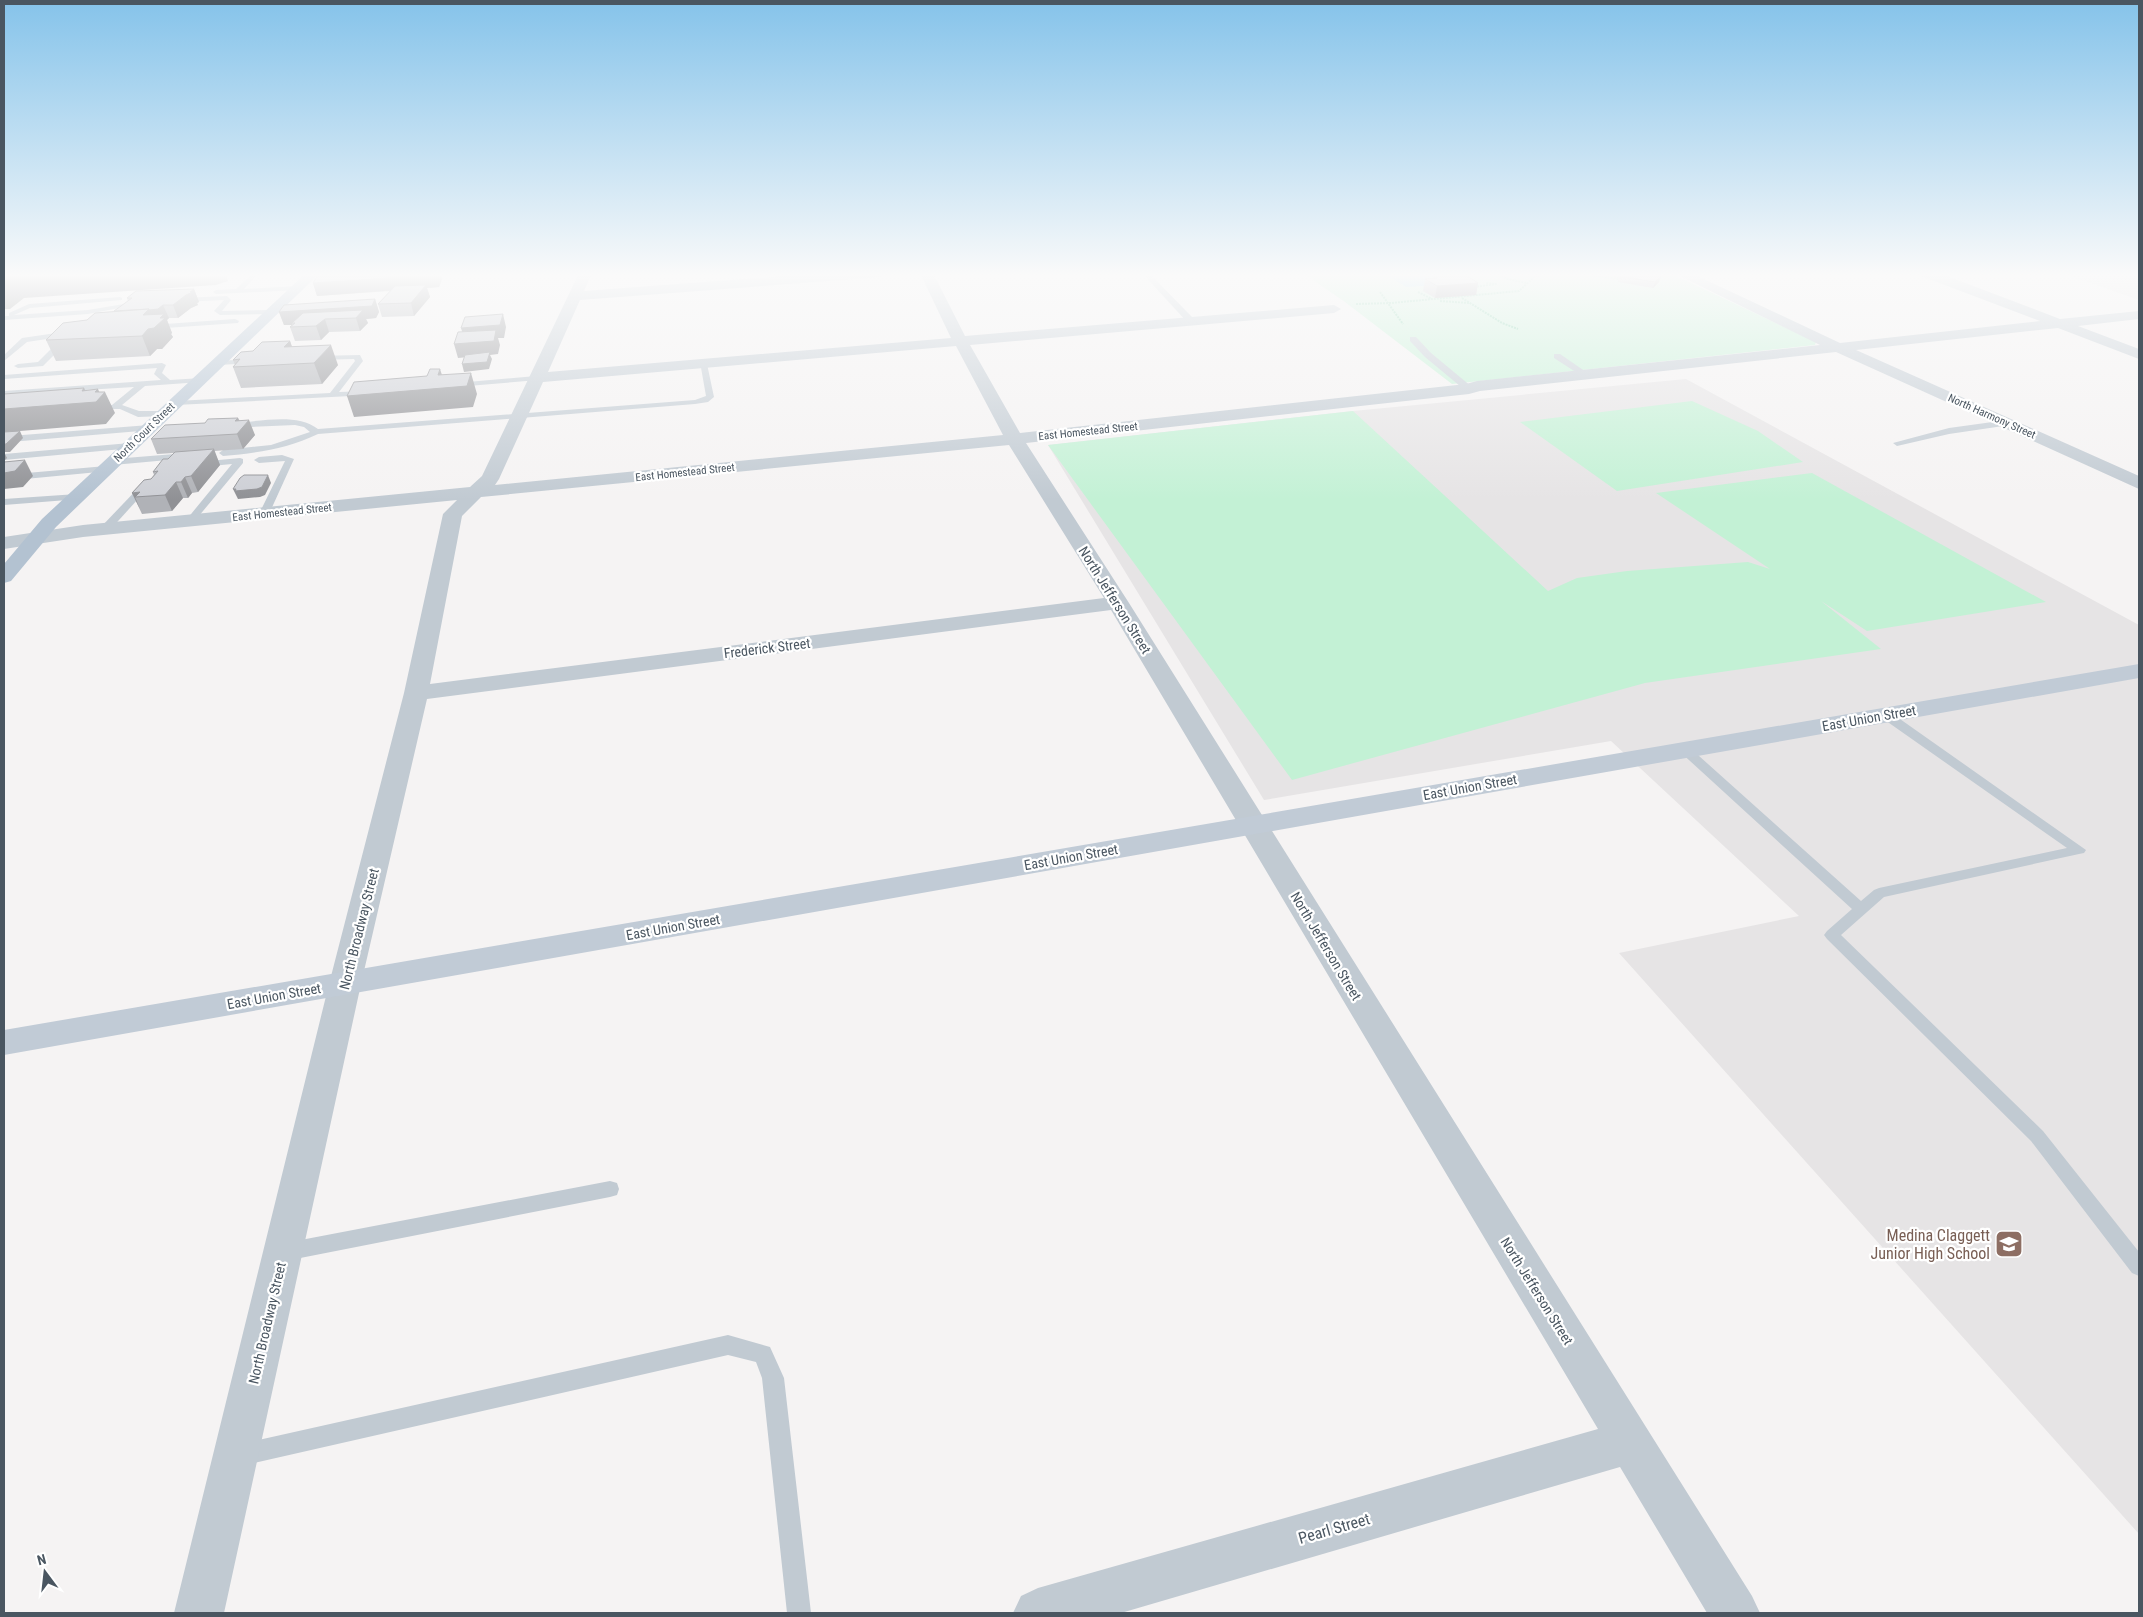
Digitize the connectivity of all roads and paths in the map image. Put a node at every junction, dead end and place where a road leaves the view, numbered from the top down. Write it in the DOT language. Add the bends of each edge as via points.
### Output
graph roads {
  1 [pos="16,348"];
  2 [pos="56,348"];
  3 [pos="233,348"];
  4 [pos="550,348"];
  5 [pos="885,348"];
  6 [pos="964,348"];
  7 [pos="1422,348"];
  8 [pos="1823,348"];
  9 [pos="1840,348"];
  10 [pos="2124,348"];
  11 [pos="2139,354"];
  12 [pos="1557,356"];
  13 [pos="304,358"];
  14 [pos="4,359"];
  15 [pos="266,360"];
  16 [pos="218,363"];
  17 [pos="703,364"];
  18 [pos="4,367"];
  19 [pos="1585,374"];
  20 [pos="4,377"];
  21 [pos="536,378"];
  22 [pos="200,380"];
  23 [pos="167,381"];
  24 [pos="144,382"];
  25 [pos="452,385"];
  26 [pos="1469,388"];
  27 [pos="376,392"];
  28 [pos="14,393"];
  29 [pos="4,394"];
  30 [pos="333,394"];
  31 [pos="4,401"];
  32 [pos="83,407"];
  33 [pos="114,407"];
  34 [pos="170,408"];
  35 [pos="518,418"];
  36 [pos="2007,423"];
  37 [pos="220,427"];
  38 [pos="152,430"];
  39 [pos="316,432"];
  40 [pos="10,439"];
  41 [pos="1014,439"];
  42 [pos="1896,443"];
  43 [pos="130,446"];
  44 [pos="4,457"];
  45 [pos="240,461"];
  46 [pos="110,465"];
  47 [pos="169,468"];
  48 [pos="4,478"];
  49 [pos="151,480"];
  50 [pos="2139,483"];
  51 [pos="476,493"];
  52 [pos="77,497"];
  53 [pos="4,502"];
  54 [pos="264,514"];
  55 [pos="190,521"];
  56 [pos="105,529"];
  57 [pos="36,538"];
  58 [pos="4,544"];
  59 [pos="4,577"];
  60 [pos="1118,603"];
  61 [pos="2139,671"];
  62 [pos="416,693"];
  63 [pos="1886,715"];
  64 [pos="1684,750"];
  65 [pos="1252,825"];
  66 [pos="1861,909"];
  67 [pos="345,984"];
  68 [pos="4,1043"];
  69 [pos="610,1189"];
  70 [pos="284,1252"];
  71 [pos="2139,1267"];
  72 [pos="1630,1442"];
  73 [pos="236,1456"];
  74 [pos="199,1613"];
  75 [pos="799,1613"];
  76 [pos="1038,1613"];
  77 [pos="1734,1613"];
  1 -- 14 [label="lane"];
  2 -- 18 [label="lane" via="40,364"];
  3 -- 16 [label="main road, North Court Street"];
  4 -- 21 [label="street, North Broadway Street"];
  5 -- 17 [label="street"];
  6 -- 41 [label="street, North Jefferson Street"];
  7 -- 26 [label="lane"];
  8 -- 19 [label="street, East Homestead Street"];
  9 -- 36 [label="street, North Harmony Street"];
  10 -- 11 [label="street"];
  12 -- 19 [label="lane"];
  13 -- 30 [label="lane" via="357,357 359,361"];
  15 -- 16 [label="lane"];
  16 -- 22 [label="main road, North Court Street"];
  17 -- 21 [label="street"];
  17 -- 35 [label="lane" via="710,395 705,400"];
  19 -- 26 [label="street, East Homestead Street"];
  20 -- 23 [label="lane" via="162,365 158,374"];
  21 -- 25 [label="lane"];
  21 -- 35 [label="street, North Broadway Street"];
  22 -- 23 [label="lane"];
  22 -- 34 [label="main road, North Court Street"];
  23 -- 24 [label="lane"];
  24 -- 28 [label="lane"];
  24 -- 33 [label="lane"];
  26 -- 41 [label="street, East Homestead Street"];
  27 -- 30 [label="lane"];
  28 -- 29 [label="lane"];
  28 -- 31 [label="lane"];
  30 -- 34 [label="lane"];
  32 -- 33 [label="lane"];
  33 -- 34 [label="lane" via="138,414"];
  34 -- 38 [label="main road, North Court Street"];
  35 -- 39 [label="lane"];
  35 -- 51 [label="street, North Broadway Street" via="490,479"];
  36 -- 42 [label="lane" via="1949,430"];
  36 -- 50 [label="street, North Harmony Street"];
  37 -- 39 [label="lane" via="295,422"];
  38 -- 40 [label="lane"];
  38 -- 43 [label="main road, North Court Street"];
  39 -- 46 [label="lane" via="295,443 273,449"];
  41 -- 51 [label="street, East Homestead Street"];
  41 -- 60 [label="street, North Jefferson Street"];
  43 -- 44 [label="lane"];
  43 -- 46 [label="main road, North Court Street"];
  45 -- 47 [label="lane"];
  45 -- 54 [label="lane" via="290,460"];
  45 -- 55 [label="lane"];
  46 -- 48 [label="lane"];
  46 -- 52 [label="main road, North Court Street"];
  49 -- 56 [label="lane"];
  51 -- 54 [label="street, East Homestead Street"];
  51 -- 62 [label="street, North Broadway Street" via="454,514"];
  52 -- 53 [label="lane"];
  52 -- 57 [label="main road, North Court Street"];
  54 -- 55 [label="street, East Homestead Street"];
  55 -- 56 [label="street, East Homestead Street"];
  56 -- 57 [label="street, East Homestead Street"];
  57 -- 58 [label="street, East Homestead Street"];
  57 -- 59 [label="main road, North Court Street"];
  60 -- 62 [label="street, Frederick Street"];
  60 -- 65 [label="street, North Jefferson Street"];
  61 -- 63 [label="street, East Union Street"];
  62 -- 67 [label="street, North Broadway Street"];
  63 -- 64 [label="street, East Union Street"];
  63 -- 66 [label="lane" via="2080,850 1879,893"];
  64 -- 65 [label="street, East Union Street"];
  64 -- 66 [label="lane"];
  65 -- 67 [label="street, East Union Street"];
  65 -- 72 [label="street, North Jefferson Street"];
  66 -- 71 [label="lane" via="1832,935 2037,1136"];
  67 -- 68 [label="street, East Union Street"];
  67 -- 70 [label="street, North Broadway Street"];
  69 -- 70 [label="lane"];
  70 -- 73 [label="street, North Broadway Street"];
  72 -- 76 [label="street, Pearl Street"];
  72 -- 77 [label="street, North Jefferson Street"];
  73 -- 74 [label="street, North Broadway Street"];
  73 -- 75 [label="lane" via="728,1345 763,1354 773,1378"];
}
